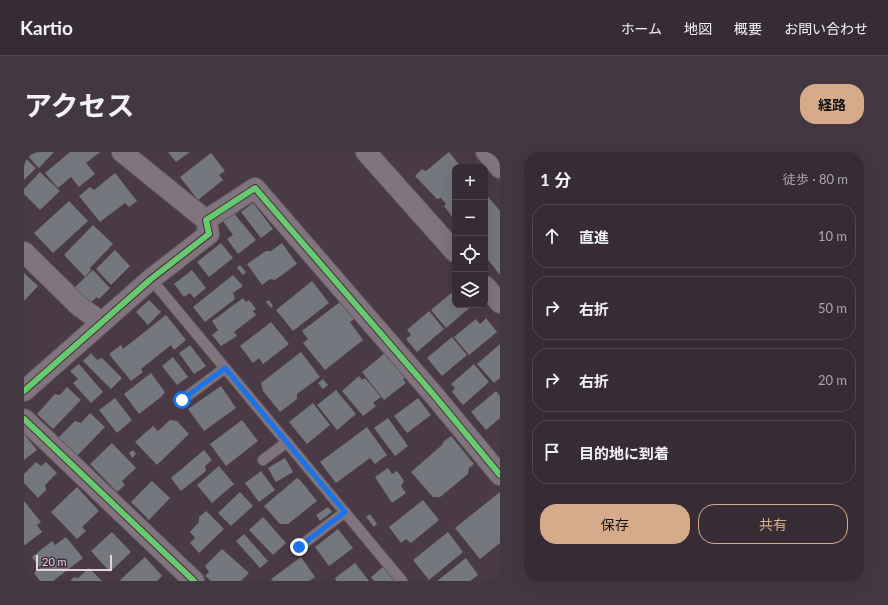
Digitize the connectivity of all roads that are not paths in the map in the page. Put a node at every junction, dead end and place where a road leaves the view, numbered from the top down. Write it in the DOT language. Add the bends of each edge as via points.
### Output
graph roads {
  1 [pos="122,152"];
  2 [pos="486,152"];
  3 [pos="369,153"];
  4 [pos="500,168"];
  5 [pos="206,220"];
  6 [pos="452,249"];
  7 [pos="24,252"];
  8 [pos="151,279"];
  9 [pos="488,289"];
  10 [pos="500,303"];
  11 [pos="102,322"];
  12 [pos="225,368"];
  13 [pos="24,391"];
  14 [pos="182,400"];
  15 [pos="24,420"];
  16 [pos="287,442"];
  17 [pos="263,460"];
  18 [pos="500,475"];
  19 [pos="345,512"];
  20 [pos="299,547"];
  21 [pos="194,581"];
  22 [pos="402,581"];
  1 -- 5 [label="street"];
  2 -- 4 [label="street"];
  3 -- 6 [label="street"];
  5 -- 8 [label="street" via="209,234"];
  5 -- 18 [label="street" via="255,188"];
  7 -- 11 [label="street" via="80,307"];
  8 -- 11 [label="street"];
  8 -- 12 [label="lane"];
  9 -- 10 [label="street"];
  11 -- 13 [label="street"];
  12 -- 14 [label="lane"];
  12 -- 16 [label="lane"];
  15 -- 21 [label="street"];
  16 -- 17 [label="lane"];
  16 -- 19 [label="lane"];
  19 -- 20 [label="lane"];
  19 -- 22 [label="lane"];
}
